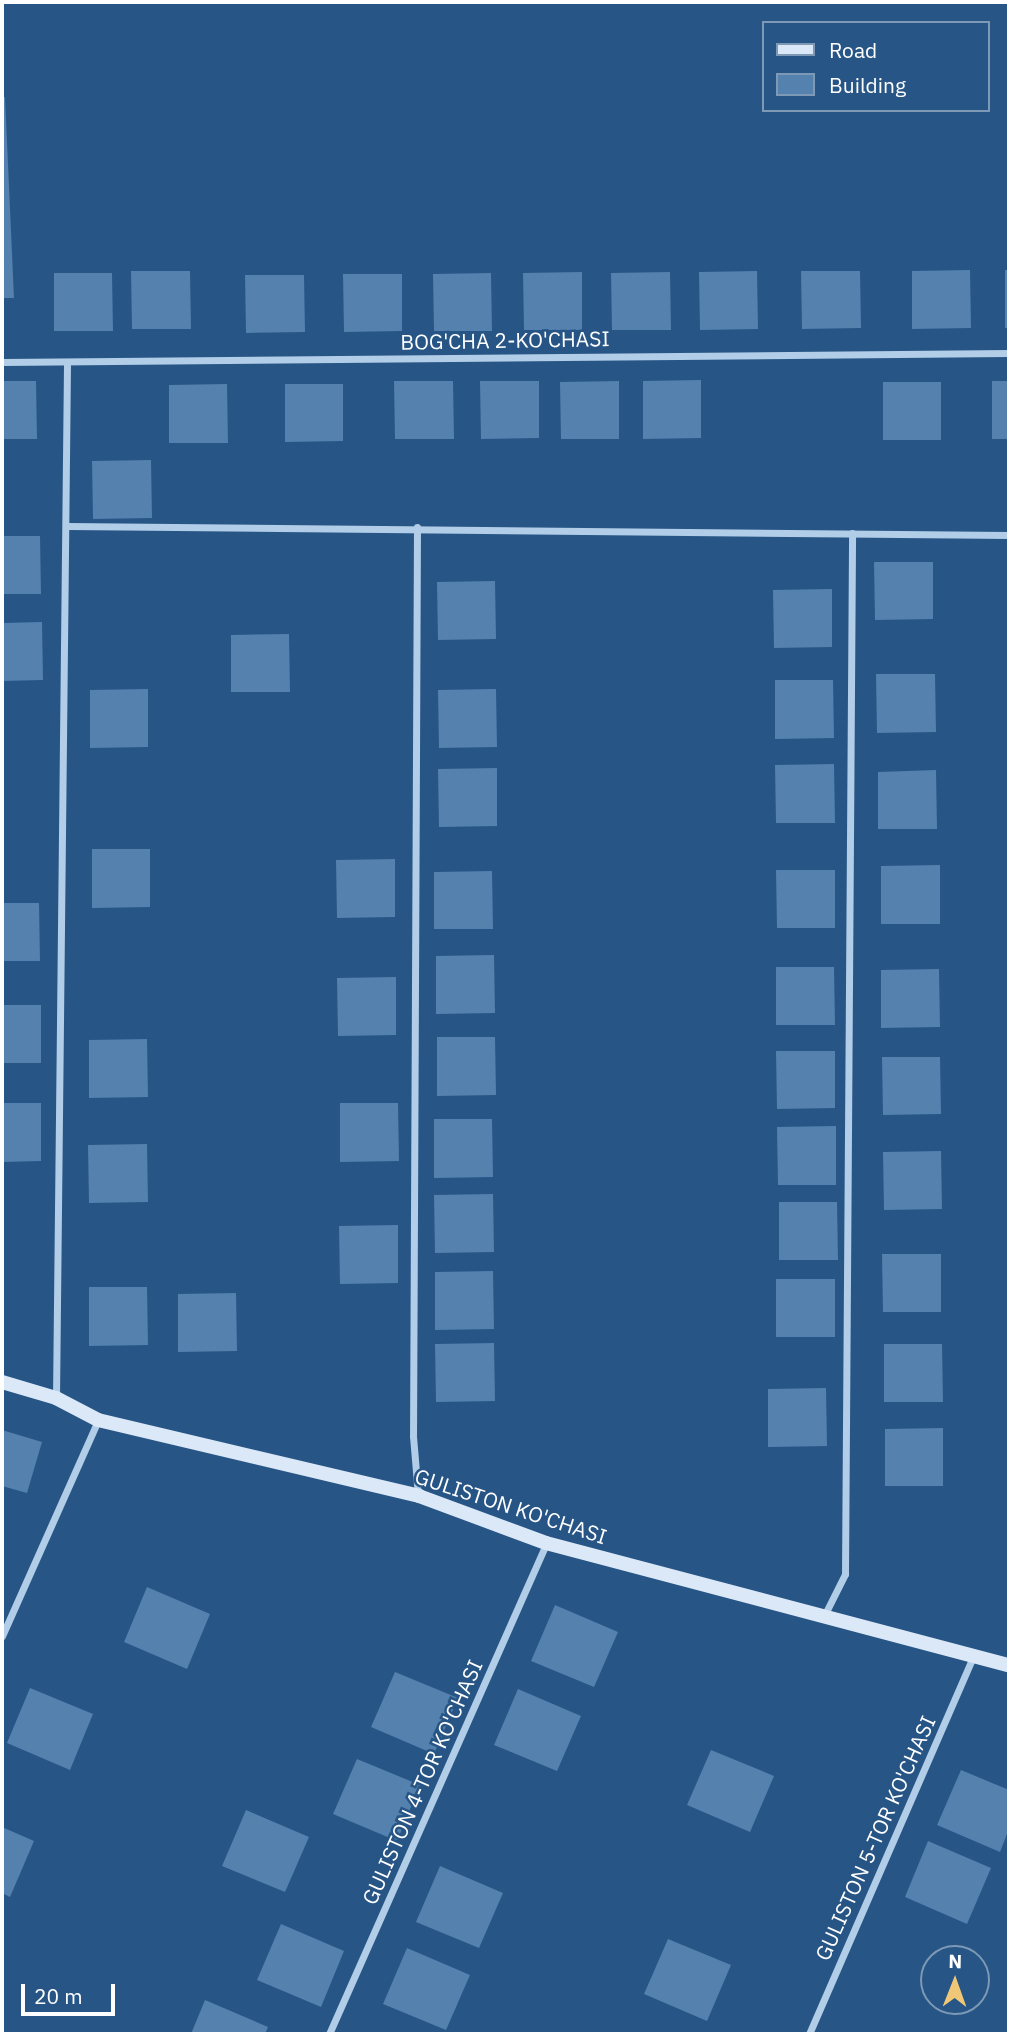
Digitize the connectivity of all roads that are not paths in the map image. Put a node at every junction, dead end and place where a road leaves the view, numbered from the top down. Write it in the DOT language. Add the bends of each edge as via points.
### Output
graph roads {
  1 [pos="1009,353"];
  2 [pos="2,362"];
  3 [pos="67,362"];
  4 [pos="67,526"];
  5 [pos="417,527"];
  6 [pos="852,533"];
  7 [pos="1009,535"];
  8 [pos="2,1382"];
  9 [pos="56,1398"];
  10 [pos="98,1420"];
  11 [pos="419,1496"];
  12 [pos="546,1543"];
  13 [pos="823,1617"];
  14 [pos="2,1636"];
  15 [pos="973,1656"];
  16 [pos="1009,1665"];
  17 [pos="329,2034"];
  18 [pos="809,2034"];
  1 -- 3 [label="street, BOG'CHA 2-KO'CHASI"];
  2 -- 3 [label="street, BOG'CHA 2-KO'CHASI"];
  3 -- 4 [label="street"];
  4 -- 5 [label="street"];
  4 -- 9 [label="street"];
  5 -- 6 [label="street"];
  5 -- 11 [label="street" via="413,1436"];
  6 -- 7 [label="street"];
  6 -- 13 [label="street" via="845,1574"];
  8 -- 9 [label="main road, GULISTON KO'CHASI"];
  9 -- 10 [label="main road, GULISTON KO'CHASI"];
  10 -- 11 [label="main road, GULISTON KO'CHASI"];
  10 -- 14 [label="street"];
  11 -- 12 [label="main road, GULISTON KO'CHASI"];
  12 -- 13 [label="main road, GULISTON KO'CHASI"];
  12 -- 17 [label="street, GULISTON 4-TOR KO'CHASI"];
  13 -- 15 [label="main road, GULISTON KO'CHASI"];
  15 -- 16 [label="main road, GULISTON KO'CHASI"];
  15 -- 18 [label="street, GULISTON 5-TOR KO'CHASI"];
}
